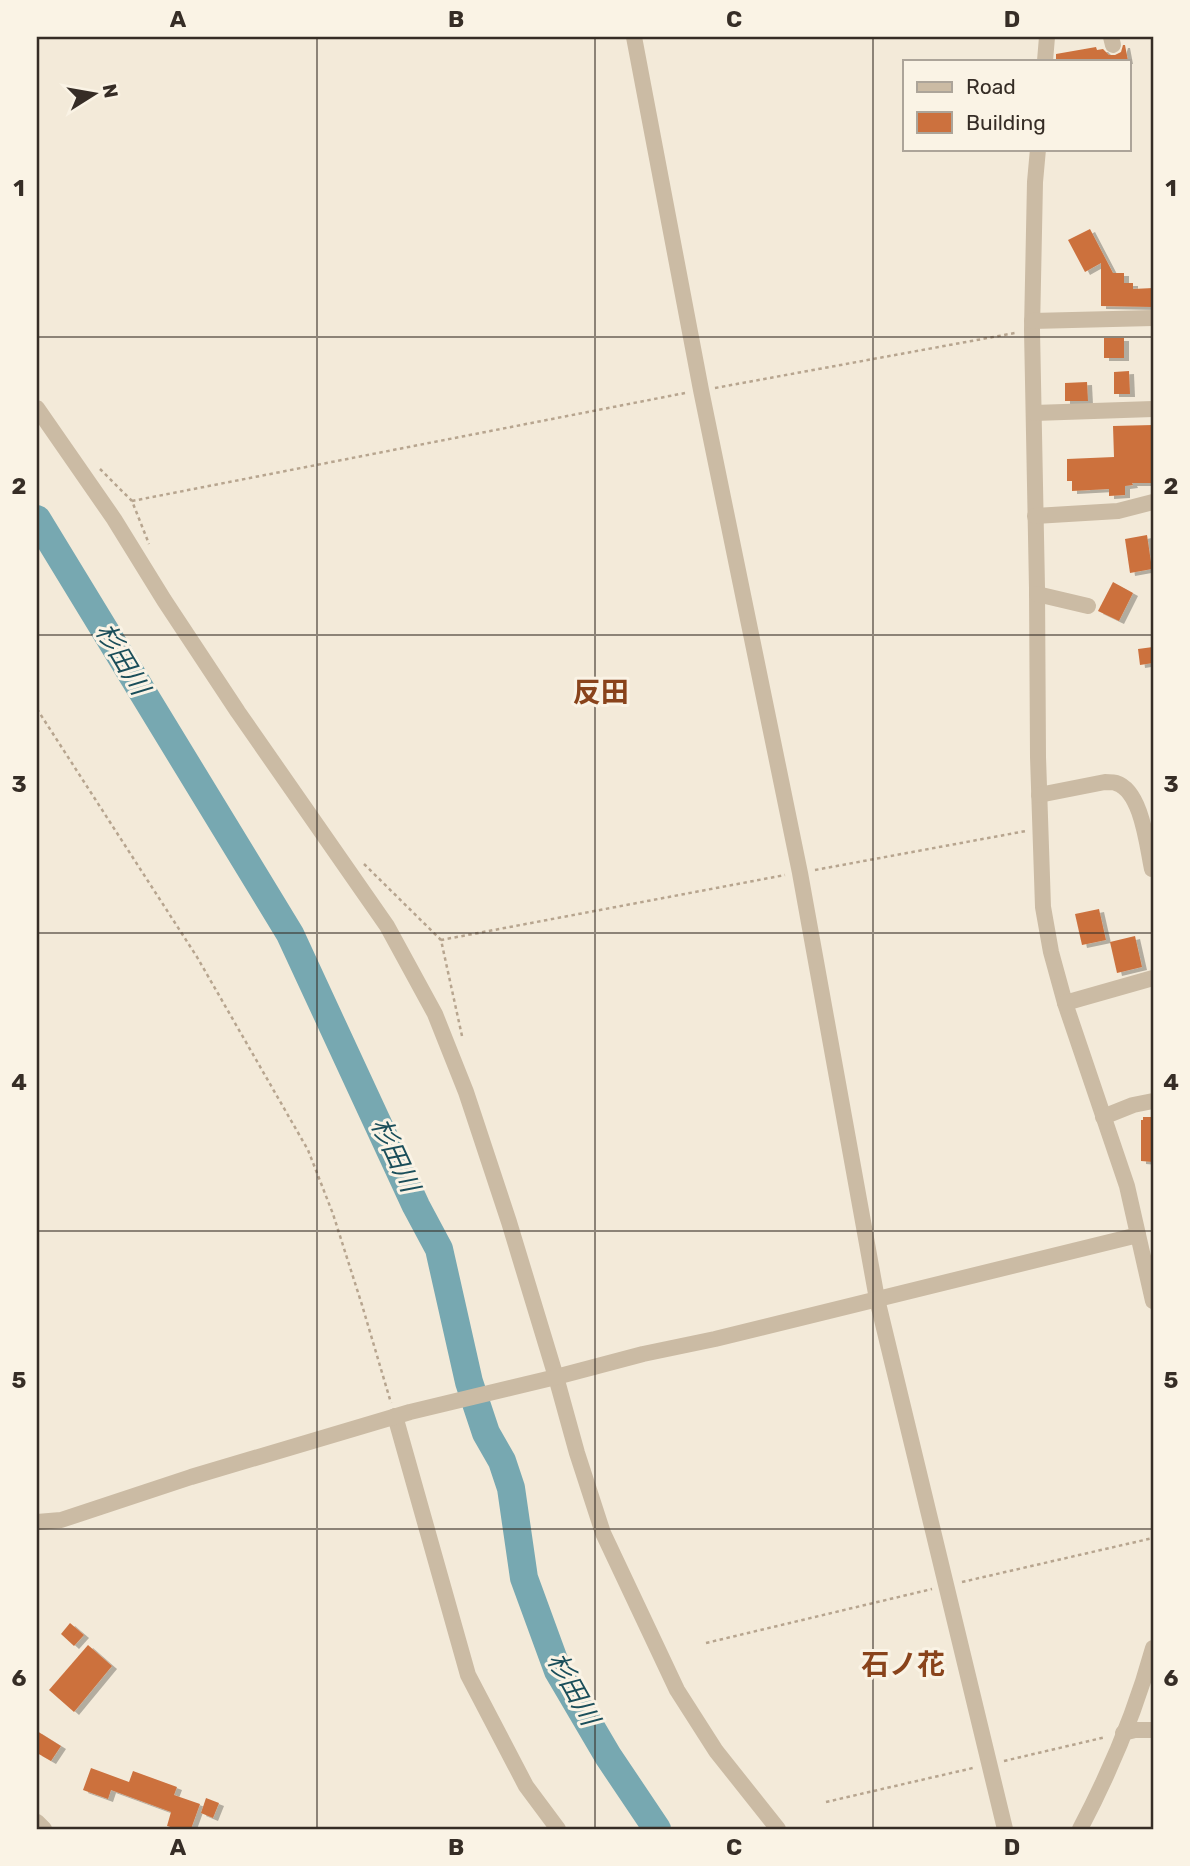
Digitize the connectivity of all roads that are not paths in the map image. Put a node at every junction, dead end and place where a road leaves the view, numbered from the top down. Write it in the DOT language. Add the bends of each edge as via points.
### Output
graph roads {
  1 [pos="635,37"];
  2 [pos="1047,37"];
  3 [pos="1045,60"];
  4 [pos="1038,150"];
  5 [pos="1153,318"];
  6 [pos="1032,325"];
  7 [pos="37,408"];
  8 [pos="1153,409"];
  9 [pos="1034,413"];
  10 [pos="1153,502"];
  11 [pos="1035,516"];
  12 [pos="1037,594"];
  13 [pos="1088,606"];
  14 [pos="1039,795"];
  15 [pos="1152,869"];
  16 [pos="1153,978"];
  17 [pos="1065,1003"];
  18 [pos="1153,1101"];
  19 [pos="1103,1117"];
  20 [pos="1145,1247"];
  21 [pos="877,1299"];
  22 [pos="1153,1301"];
  23 [pos="549,1379"];
  24 [pos="402,1414"];
  25 [pos="37,1522"];
  26 [pos="1153,1648"];
  27 [pos="1153,1730"];
  28 [pos="1123,1733"];
  29 [pos="37,1822"];
  30 [pos="44,1829"];
  31 [pos="558,1829"];
  32 [pos="778,1829"];
  33 [pos="1005,1829"];
  34 [pos="1080,1829"];
  1 -- 21 [label="street" via="701,390 800,873"];
  2 -- 3 [label="street"];
  4 -- 6 [label="street"];
  5 -- 6 [label="street"];
  6 -- 9 [label="street"];
  7 -- 23 [label="street" via="238,712 387,926 435,1014 509,1222"];
  8 -- 9 [label="street"];
  9 -- 11 [label="street"];
  10 -- 11 [label="street" via="1118,511"];
  11 -- 12 [label="street"];
  12 -- 13 [label="street"];
  12 -- 14 [label="street"];
  14 -- 15 [label="street" via="1105,782 1123,787 1139,811"];
  14 -- 17 [label="street" via="1043,907"];
  16 -- 17 [label="street"];
  17 -- 19 [label="street"];
  18 -- 19 [label="street"];
  19 -- 20 [label="street"];
  20 -- 21 [label="street"];
  20 -- 22 [label="street"];
  21 -- 23 [label="street"];
  21 -- 33 [label="street"];
  23 -- 24 [label="street"];
  23 -- 32 [label="street" via="603,1533 677,1690 716,1751"];
  24 -- 25 [label="street" via="61,1520"];
  24 -- 31 [label="street" via="468,1675 526,1786"];
  26 -- 28 [label="street"];
  27 -- 28 [label="street"];
  28 -- 34 [label="street"];
  29 -- 30 [label="street"];
}
